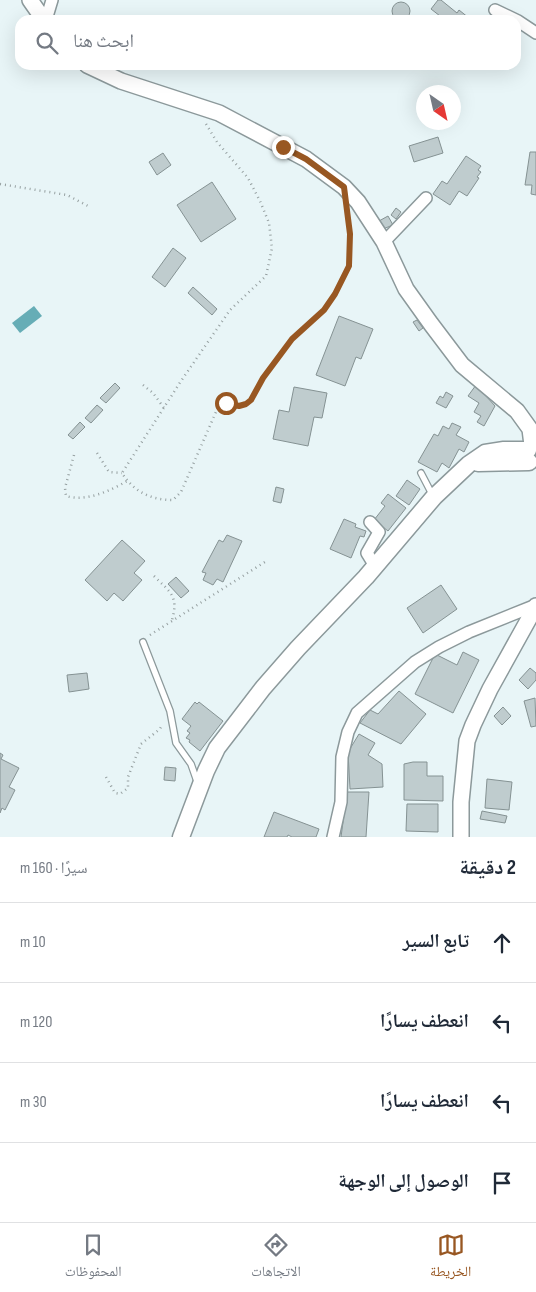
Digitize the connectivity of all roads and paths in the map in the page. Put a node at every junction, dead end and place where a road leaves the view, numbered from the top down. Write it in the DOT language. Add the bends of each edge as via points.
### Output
graph roads {
  1 [pos="30,0"];
  2 [pos="52,0"];
  3 [pos="496,10"];
  4 [pos="41,15"];
  5 [pos="47,15"];
  6 [pos="506,15"];
  7 [pos="521,23"];
  8 [pos="536,33"];
  9 [pos="98,70"];
  10 [pos="195,105"];
  11 [pos="0,184"];
  12 [pos="344,187"];
  13 [pos="426,198"];
  14 [pos="88,206"];
  15 [pos="384,242"];
  16 [pos="144,385"];
  17 [pos="164,408"];
  18 [pos="97,453"];
  19 [pos="532,454"];
  20 [pos="74,455"];
  21 [pos="122,473"];
  22 [pos="421,474"];
  23 [pos="127,481"];
  24 [pos="434,498"];
  25 [pos="370,522"];
  26 [pos="268,560"];
  27 [pos="375,566"];
  28 [pos="154,576"];
  29 [pos="536,606"];
  30 [pos="172,621"];
  31 [pos="145,642"];
  32 [pos="170,711"];
  33 [pos="106,777"];
  34 [pos="199,789"];
  35 [pos="181,837"];
  36 [pos="333,837"];
  37 [pos="461,837"];
  1 -- 4 [label="street"];
  2 -- 5 [label="street"];
  3 -- 6 [label="street"];
  7 -- 8 [label="street"];
  9 -- 10 [label="street"];
  10 -- 12 [label="street" via="226,117 306,159"];
  10 -- 17 [label="path" via="217,142 248,178 269,224 272,248 266,276 230,310"];
  11 -- 14 [label="path" via="67,195"];
  12 -- 15 [label="street"];
  12 -- 23 [label="path" via="350,234 349,266 324,310 292,339 251,400 239,406 219,405 180,492 173,500 158,500"];
  13 -- 15 [label="street"];
  15 -- 19 [label="street" via="406,289 462,365 516,411 530,429"];
  16 -- 17 [label="path"];
  17 -- 21 [label="path"];
  18 -- 21 [label="path" via="109,472"];
  19 -- 24 [label="main road" via="504,450 485,453"];
  20 -- 23 [label="path" via="65,488 66,496 100,494"];
  21 -- 23 [label="path"];
  22 -- 24 [label="lane"];
  24 -- 27 [label="main road"];
  25 -- 27 [label="street" via="379,532 366,553"];
  26 -- 30 [label="path"];
  27 -- 34 [label="main road" via="263,688 218,748"];
  28 -- 30 [label="path" via="175,601"];
  29 -- 36 [label="street" via="439,647 415,662 357,713 342,757 341,802"];
  29 -- 37 [label="street" via="472,724 467,741 461,802"];
  30 -- 31 [label="path"];
  31 -- 32 [label="lane"];
  32 -- 33 [label="path" via="160,729 141,744 128,777 128,788 120,794 115,793"];
  32 -- 34 [label="lane" via="176,743 191,764"];
  34 -- 35 [label="main road"];
}
